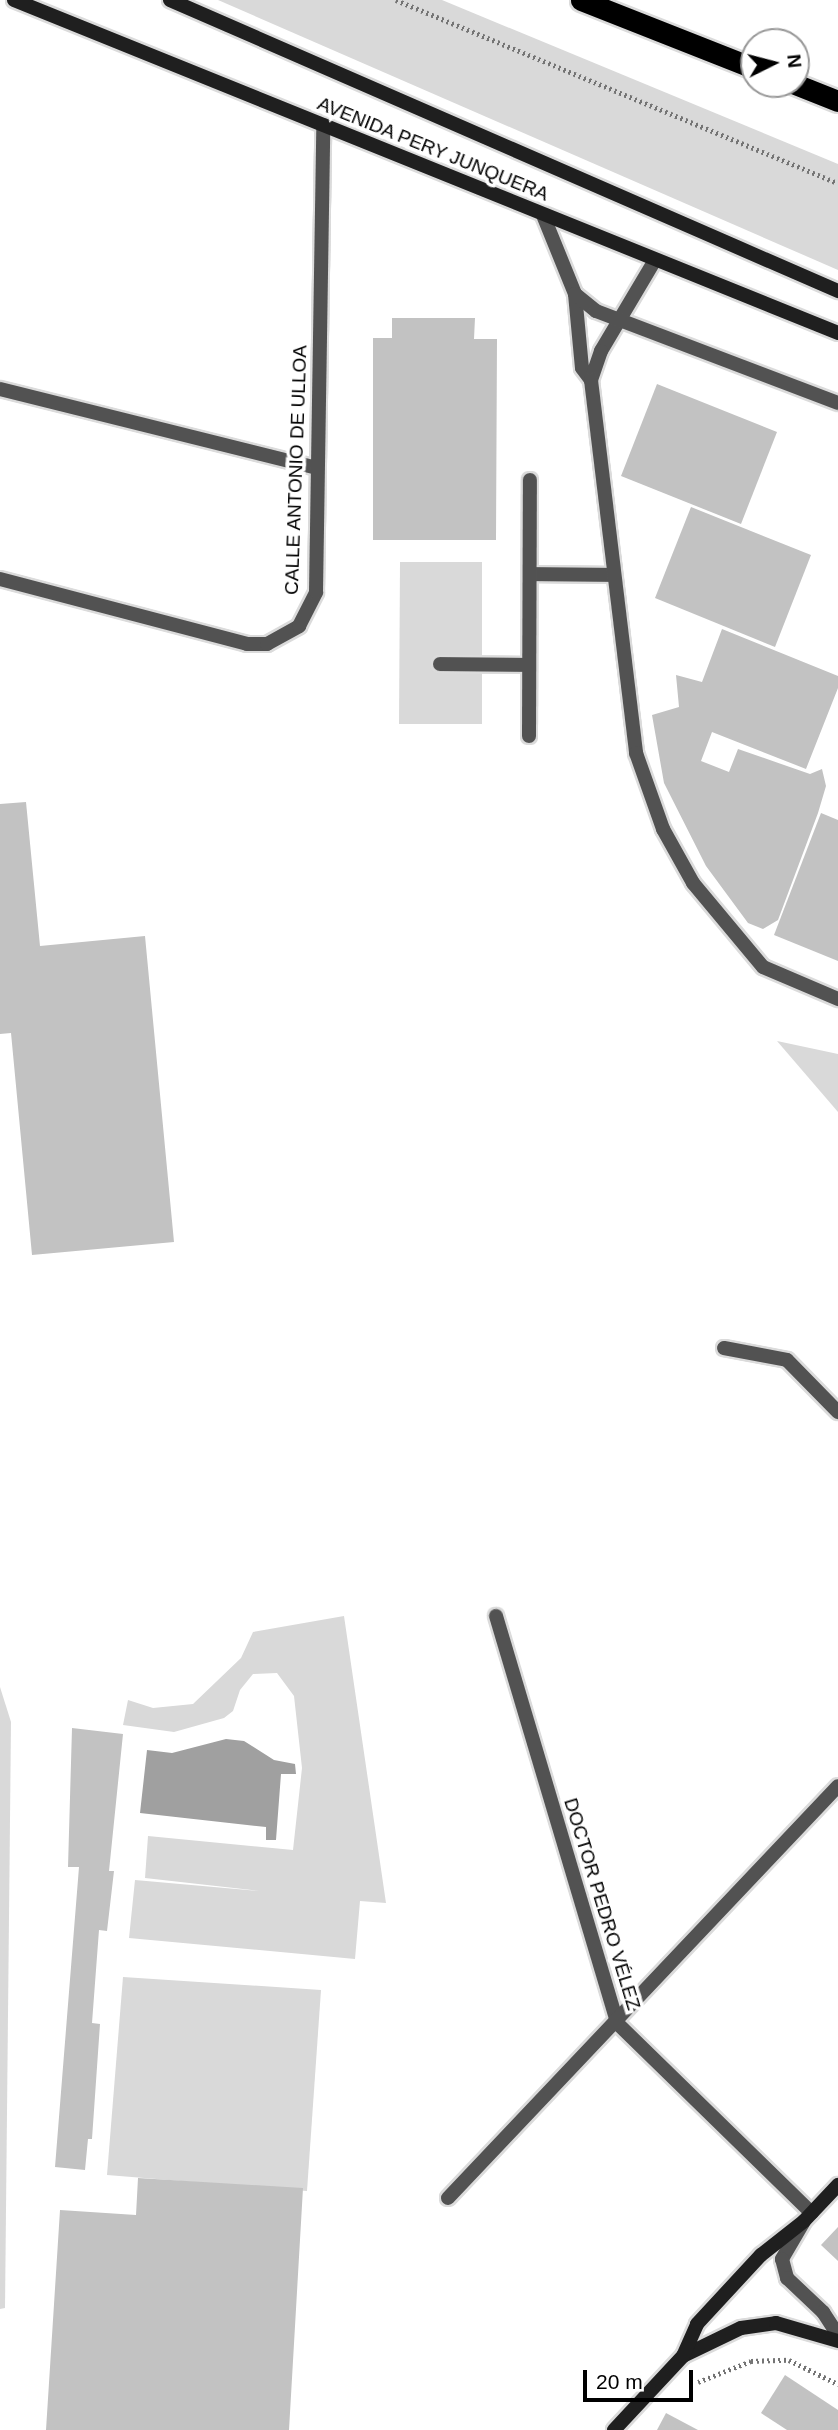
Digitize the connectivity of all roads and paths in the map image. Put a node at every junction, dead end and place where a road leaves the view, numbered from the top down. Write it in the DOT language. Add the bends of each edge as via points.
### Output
graph roads {
  1 [pos="14,0"];
  2 [pos="170,0"];
  3 [pos="396,0"];
  4 [pos="581,0"];
  5 [pos="740,62"];
  6 [pos="810,90"];
  7 [pos="838,101"];
  8 [pos="323,125"];
  9 [pos="838,183"];
  10 [pos="542,215"];
  11 [pos="656,260"];
  12 [pos="838,291"];
  13 [pos="575,294"];
  14 [pos="621,319"];
  15 [pos="838,333"];
  16 [pos="591,380"];
  17 [pos="0,389"];
  18 [pos="838,403"];
  19 [pos="316,468"];
  20 [pos="530,480"];
  21 [pos="530,574"];
  22 [pos="614,575"];
  23 [pos="0,579"];
  24 [pos="440,664"];
  25 [pos="529,665"];
  26 [pos="529,736"];
  27 [pos="838,999"];
  28 [pos="724,1348"];
  29 [pos="838,1412"];
  30 [pos="496,1616"];
  31 [pos="838,1786"];
  32 [pos="617,2023"];
  33 [pos="838,2185"];
  34 [pos="449,2198"];
  35 [pos="808,2217"];
  36 [pos="838,2336"];
  37 [pos="838,2341"];
  38 [pos="683,2356"];
  39 [pos="838,2384"];
  40 [pos="688,2389"];
  41 [pos="614,2430"];
  1 -- 8 [label="street, AVENIDA PERY JUNQUERA"];
  2 -- 12 [label="street"];
  3 -- 9 [label="path"];
  4 -- 5 [label="highway"];
  6 -- 7 [label="highway"];
  8 -- 10 [label="street, AVENIDA PERY JUNQUERA"];
  8 -- 19 [label="street, CALLE ANTONIO DE ULLOA"];
  10 -- 11 [label="street, AVENIDA PERY JUNQUERA"];
  10 -- 13 [label="street"];
  11 -- 14 [label="street"];
  11 -- 15 [label="street, AVENIDA PERY JUNQUERA"];
  13 -- 14 [label="street" via="596,311"];
  13 -- 16 [label="street" via="582,368"];
  14 -- 16 [label="street" via="601,351"];
  14 -- 18 [label="street"];
  16 -- 22 [label="street"];
  17 -- 19 [label="street"];
  19 -- 23 [label="street, CALLE ANTONIO DE ULLOA" via="316,592 299,626 276,641 247,644"];
  20 -- 21 [label="street"];
  21 -- 22 [label="street"];
  21 -- 25 [label="street"];
  22 -- 27 [label="street" via="636,753 663,829 693,883 763,967"];
  24 -- 25 [label="street"];
  25 -- 26 [label="street"];
  28 -- 29 [label="street" via="787,1360"];
  30 -- 32 [label="street, DOCTOR PEDRO VÉLEZ"];
  31 -- 32 [label="street"];
  32 -- 34 [label="street"];
  32 -- 35 [label="street, DOCTOR PEDRO VÉLEZ"];
  33 -- 35 [label="street"];
  35 -- 36 [label="street" via="782,2259 787,2278 824,2312"];
  35 -- 38 [label="street" via="761,2255 697,2324"];
  37 -- 38 [label="street" via="776,2323 741,2328"];
  38 -- 41 [label="street"];
  39 -- 40 [label="path" via="789,2360 751,2361"];
}
